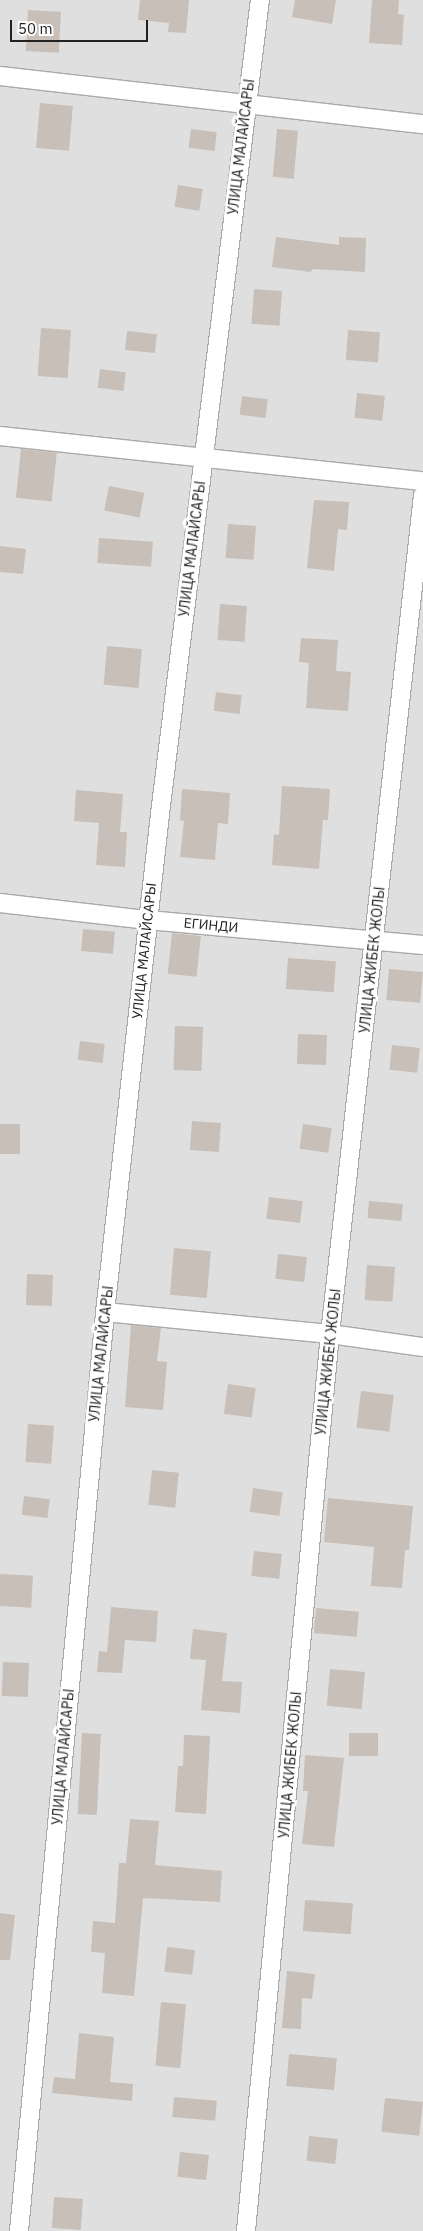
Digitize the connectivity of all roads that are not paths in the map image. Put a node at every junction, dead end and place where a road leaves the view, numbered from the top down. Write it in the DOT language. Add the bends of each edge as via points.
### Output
graph roads {
  1 [pos="260,0"];
  2 [pos="0,76"];
  3 [pos="246,104"];
  4 [pos="423,124"];
  5 [pos="0,436"];
  6 [pos="203,458"];
  7 [pos="423,481"];
  8 [pos="423,495"];
  9 [pos="420,549"];
  10 [pos="0,903"];
  11 [pos="148,920"];
  12 [pos="374,940"];
  13 [pos="423,945"];
  14 [pos="105,1312"];
  15 [pos="330,1334"];
  16 [pos="423,1347"];
  17 [pos="18,2231"];
  18 [pos="246,2231"];
  1 -- 3 [label="street, УЛИЦА МАЛАЙСАРЫ"];
  2 -- 3 [label="street"];
  3 -- 4 [label="street"];
  3 -- 6 [label="street, УЛИЦА МАЛАЙСАРЫ"];
  5 -- 6 [label="street"];
  6 -- 7 [label="street"];
  6 -- 11 [label="street, УЛИЦА МАЛАЙСАРЫ"];
  8 -- 9 [label="street, УЛИЦА ЖИБЕК ЖОЛЫ"];
  9 -- 12 [label="street, УЛИЦА ЖИБЕК ЖОЛЫ"];
  10 -- 11 [label="street, ЕГИНДИ"];
  11 -- 12 [label="street, ЕГИНДИ"];
  11 -- 14 [label="street, УЛИЦА МАЛАЙСАРЫ"];
  12 -- 13 [label="street, ЕГИНДИ"];
  12 -- 15 [label="street, УЛИЦА ЖИБЕК ЖОЛЫ"];
  14 -- 15 [label="street"];
  14 -- 17 [label="street, УЛИЦА МАЛАЙСАРЫ"];
  15 -- 16 [label="street"];
  15 -- 18 [label="street, УЛИЦА ЖИБЕК ЖОЛЫ"];
}
